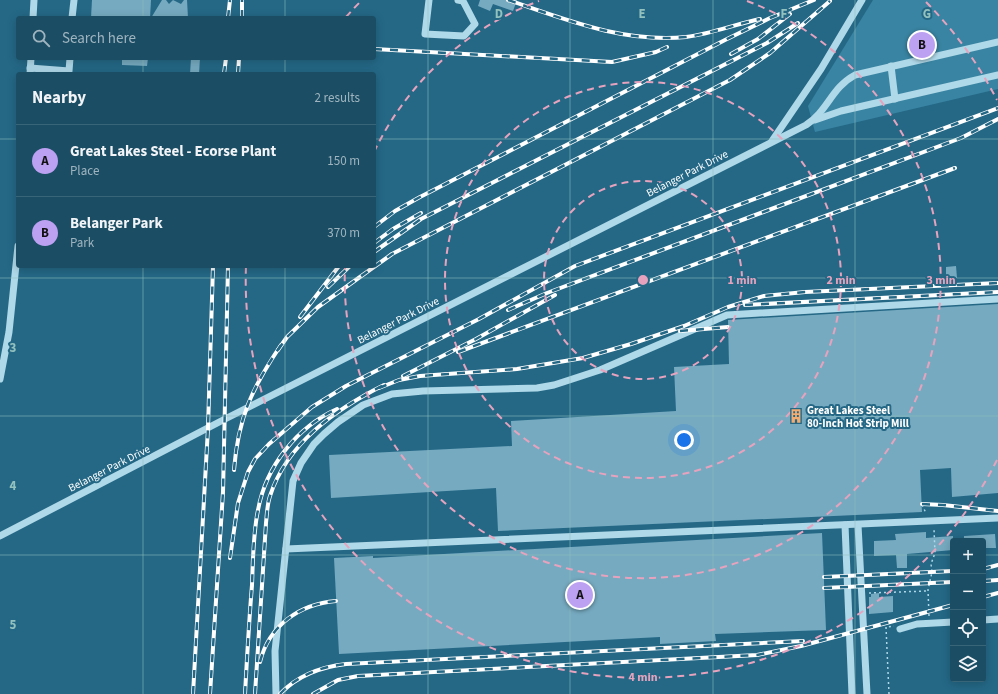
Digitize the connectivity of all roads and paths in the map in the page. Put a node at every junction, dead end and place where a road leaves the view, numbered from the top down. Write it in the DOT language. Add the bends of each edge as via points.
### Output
graph roads {
  1 [pos="34,0"];
  2 [pos="74,0"];
  3 [pos="429,0"];
  4 [pos="458,0"];
  5 [pos="862,0"];
  6 [pos="33,16"];
  7 [pos="72,16"];
  8 [pos="998,42"];
  9 [pos="31,60"];
  10 [pos="70,60"];
  11 [pos="891,66"];
  12 [pos="30,71"];
  13 [pos="69,72"];
  14 [pos="998,74"];
  15 [pos="895,99"];
  16 [pos="808,124"];
  17 [pos="770,143"];
  18 [pos="16,267"];
  19 [pos="998,299"];
  20 [pos="1,369"];
  21 [pos="0,379"];
  22 [pos="922,505"];
  23 [pos="998,518"];
  24 [pos="930,522"];
  25 [pos="845,525"];
  26 [pos="858,525"];
  27 [pos="0,536"];
  28 [pos="286,549"];
  29 [pos="928,591"];
  30 [pos="868,599"];
  31 [pos="929,618"];
  32 [pos="998,619"];
  33 [pos="986,620"];
  34 [pos="950,622"];
  35 [pos="898,627"];
  36 [pos="276,694"];
  37 [pos="852,694"];
  38 [pos="867,694"];
  39 [pos="889,694"];
  1 -- 6 [label="street"];
  2 -- 7 [label="street"];
  3 -- 4 [label="street" via="425,34 464,36 475,24 463,1"];
  5 -- 17 [label="street" via="821,69"];
  8 -- 11 [label="street"];
  9 -- 12 [label="street"];
  10 -- 13 [label="street"];
  11 -- 15 [label="street"];
  11 -- 16 [label="street" via="855,75 847,80 839,86"];
  12 -- 13 [label="street"];
  14 -- 15 [label="street, Belanger Park Drive"];
  15 -- 16 [label="street, Belanger Park Drive" via="841,111"];
  16 -- 17 [label="street, Belanger Park Drive"];
  17 -- 27 [label="street, Belanger Park Drive"];
  18 -- 20 [label="street" via="12,309"];
  19 -- 28 [label="street" via="727,315 600,370 554,385 497,390 405,392 379,398 363,405 338,422 314,444 301,462 293,481"];
  20 -- 21 [label="street"];
  22 -- 24 [label="path"];
  23 -- 24 [label="street"];
  24 -- 26 [label="street"];
  24 -- 29 [label="path" via="933,528 935,553"];
  25 -- 26 [label="street"];
  25 -- 28 [label="street"];
  25 -- 37 [label="street"];
  26 -- 38 [label="street"];
  28 -- 36 [label="street" via="275,651"];
  29 -- 30 [label="path" via="868,593"];
  29 -- 31 [label="path"];
  32 -- 33 [label="street"];
  34 -- 35 [label="street"];
  35 -- 39 [label="path" via="886,627"];
}
